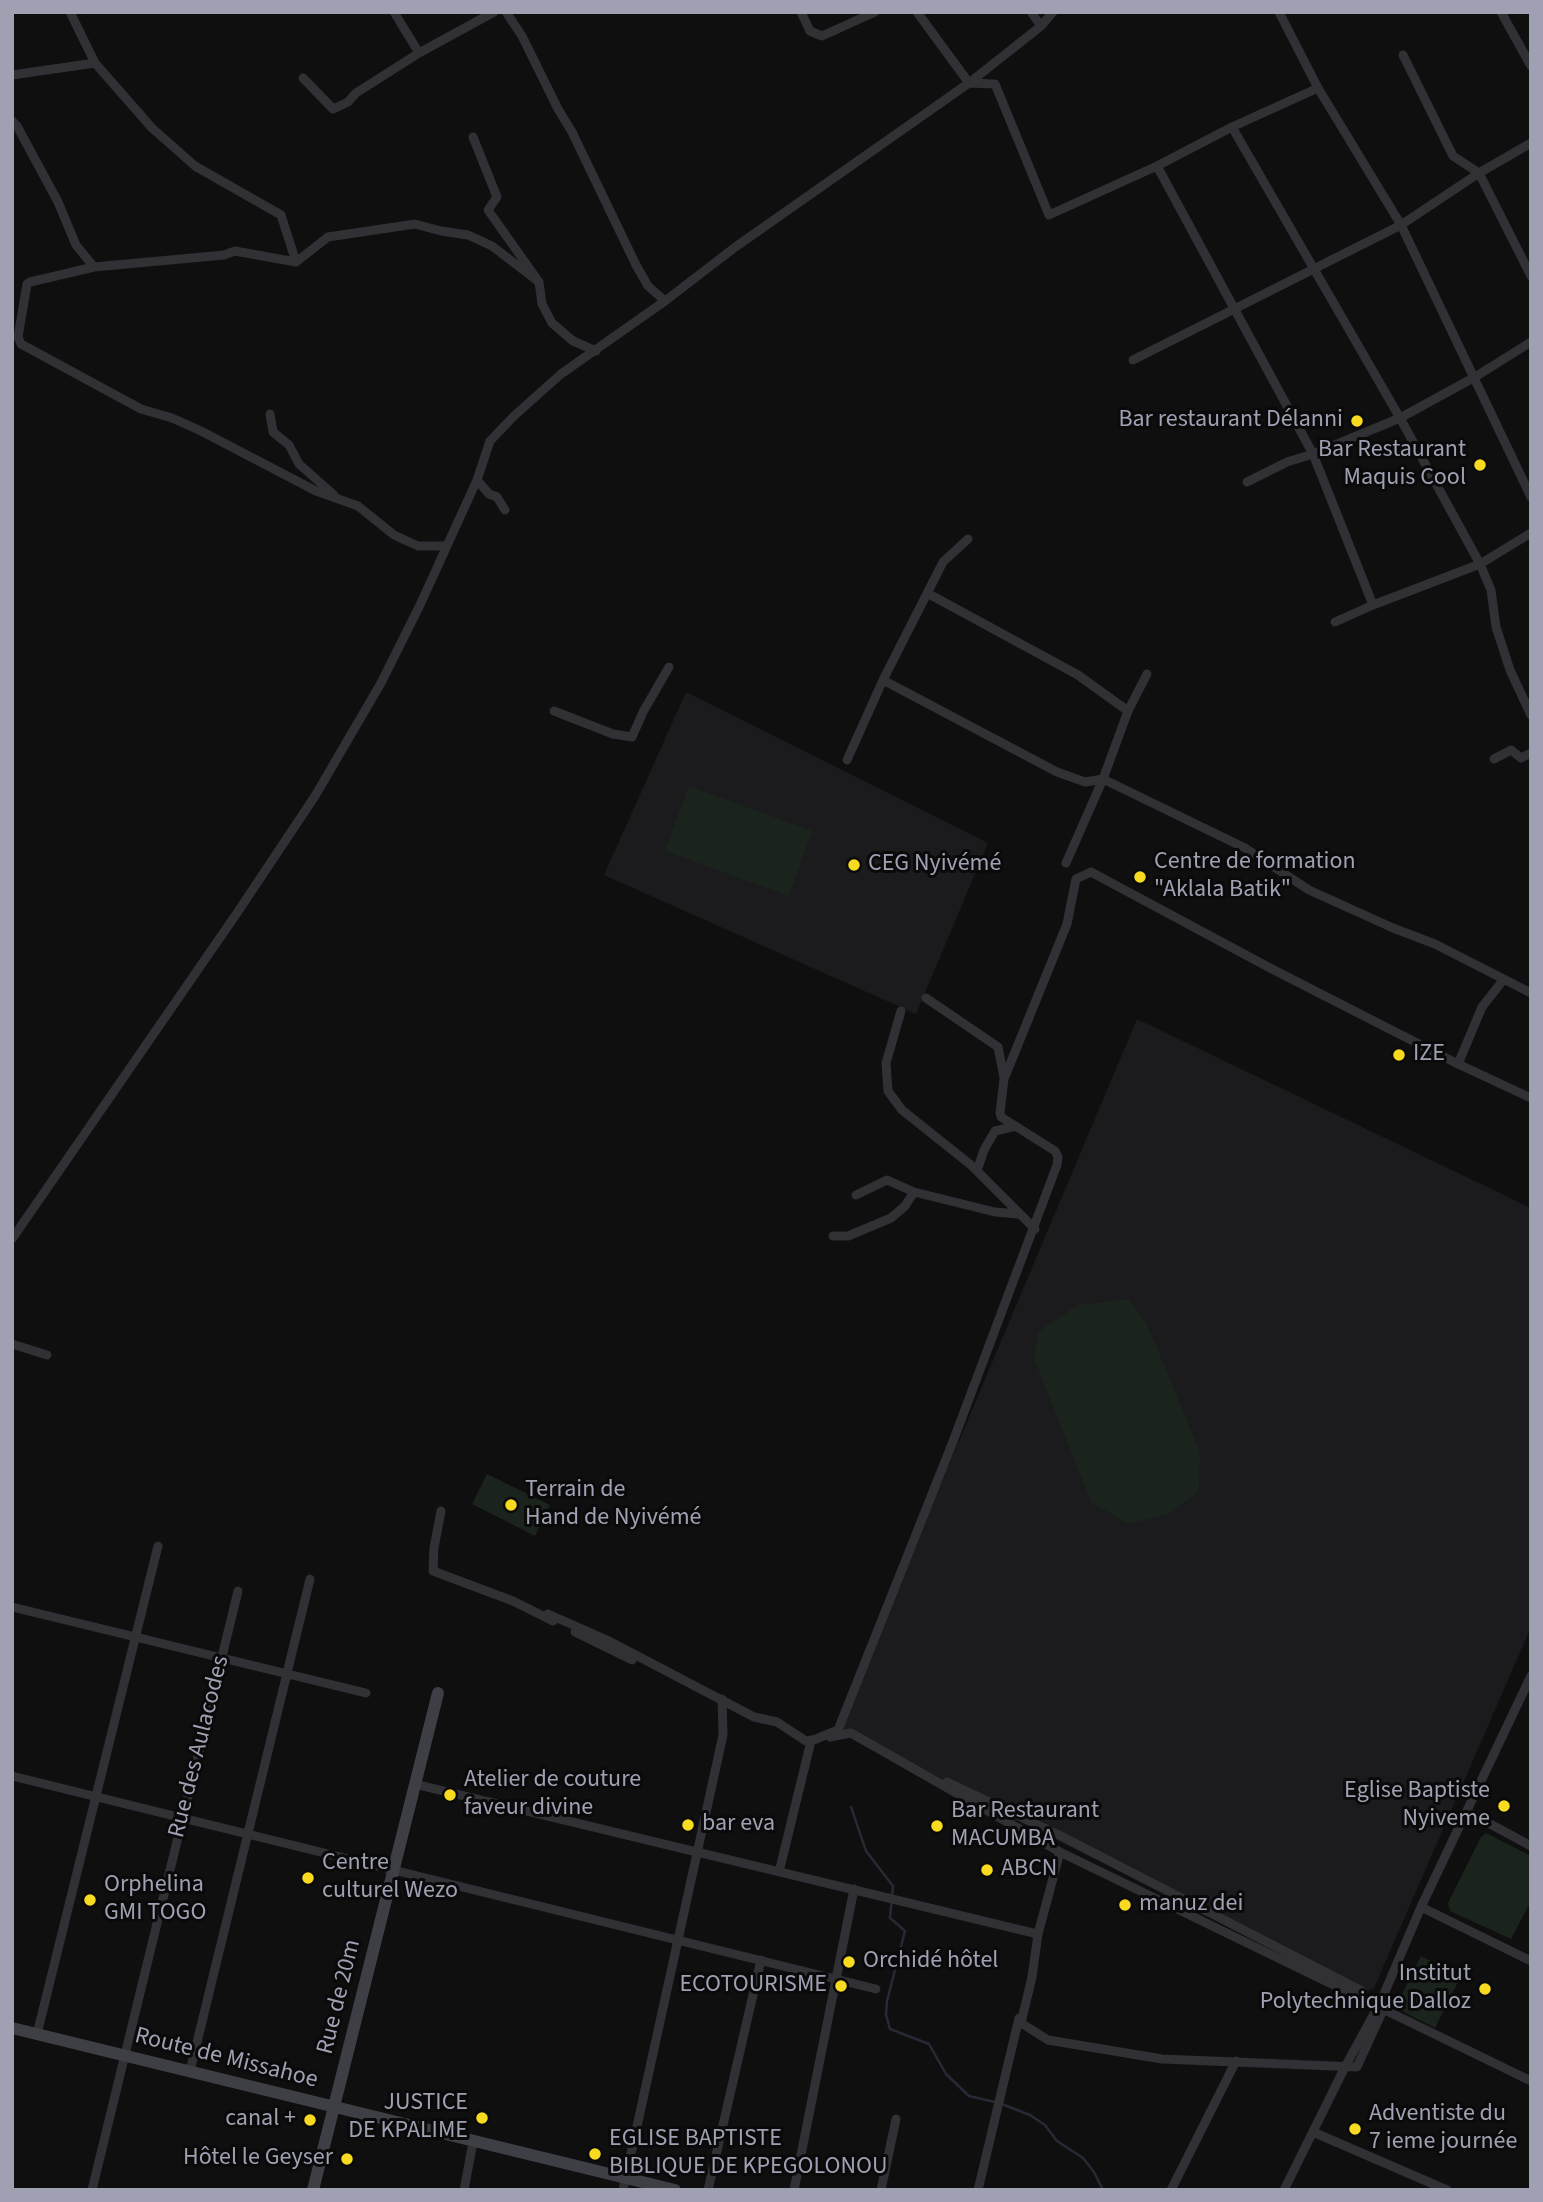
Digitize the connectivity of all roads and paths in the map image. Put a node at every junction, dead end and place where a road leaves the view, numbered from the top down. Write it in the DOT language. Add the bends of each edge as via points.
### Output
graph roads {
  1 [pos="70,12"];
  2 [pos="394,12"];
  3 [pos="494,12"];
  4 [pos="506,12"];
  5 [pos="801,12"];
  6 [pos="876,12"];
  7 [pos="917,12"];
  8 [pos="1031,12"];
  9 [pos="1053,12"];
  10 [pos="1279,12"];
  11 [pos="1501,12"];
  12 [pos="1041,26"];
  13 [pos="419,53"];
  14 [pos="1403,55"];
  15 [pos="95,62"];
  16 [pos="1531,66"];
  17 [pos="12,75"];
  18 [pos="303,78"];
  19 [pos="969,83"];
  20 [pos="1318,88"];
  21 [pos="12,121"];
  22 [pos="1232,127"];
  23 [pos="473,136"];
  24 [pos="1531,143"];
  25 [pos="1157,166"];
  26 [pos="1479,173"];
  27 [pos="1401,225"];
  28 [pos="296,262"];
  29 [pos="93,267"];
  30 [pos="1313,268"];
  31 [pos="1531,276"];
  32 [pos="539,282"];
  33 [pos="665,300"];
  34 [pos="1235,310"];
  35 [pos="1531,342"];
  36 [pos="596,351"];
  37 [pos="1133,360"];
  38 [pos="1475,377"];
  39 [pos="270,414"];
  40 [pos="1400,418"];
  41 [pos="1314,454"];
  42 [pos="477,480"];
  43 [pos="1247,482"];
  44 [pos="1531,498"];
  45 [pos="338,499"];
  46 [pos="505,510"];
  47 [pos="1531,533"];
  48 [pos="968,539"];
  49 [pos="446,546"];
  50 [pos="1480,564"];
  51 [pos="929,594"];
  52 [pos="1373,605"];
  53 [pos="1335,622"];
  54 [pos="669,667"];
  55 [pos="1147,674"];
  56 [pos="883,680"];
  57 [pos="1128,711"];
  58 [pos="554,712"];
  59 [pos="1531,715"];
  60 [pos="1531,753"];
  61 [pos="1494,759"];
  62 [pos="848,760"];
  63 [pos="1103,779"];
  64 [pos="1066,863"];
  65 [pos="1504,979"];
  66 [pos="1531,993"];
  67 [pos="926,998"];
  68 [pos="901,1011"];
  69 [pos="1458,1064"];
  70 [pos="1004,1079"];
  71 [pos="1531,1098"];
  72 [pos="1016,1126"];
  73 [pos="977,1171"];
  74 [pos="914,1192"];
  75 [pos="856,1195"];
  76 [pos="1018,1213"];
  77 [pos="12,1214"];
  78 [pos="24,1220"];
  79 [pos="1035,1228"];
  80 [pos="833,1236"];
  81 [pos="12,1239"];
  82 [pos="12,1345"];
  83 [pos="47,1355"];
  84 [pos="442,1511"];
  85 [pos="158,1546"];
  86 [pos="310,1579"];
  87 [pos="238,1591"];
  88 [pos="12,1607"];
  89 [pos="548,1614"];
  90 [pos="135,1637"];
  91 [pos="222,1658"];
  92 [pos="287,1674"];
  93 [pos="1531,1676"];
  94 [pos="366,1693"];
  95 [pos="438,1693"];
  96 [pos="838,1730"];
  97 [pos="12,1776"];
  98 [pos="415,1784"];
  99 [pos="94,1796"];
  100 [pos="1468,1812"];
  101 [pos="183,1818"];
  102 [pos="248,1834"];
  103 [pos="1061,1836"];
  104 [pos="1531,1846"];
  105 [pos="697,1852"];
  106 [pos="1060,1852"];
  107 [pos="393,1870"];
  108 [pos="779,1872"];
  109 [pos="854,1889"];
  110 [pos="1421,1907"];
  111 [pos="1038,1934"];
  112 [pos="678,1940"];
  113 [pos="761,1961"];
  114 [pos="1531,1961"];
  115 [pos="836,1979"];
  116 [pos="876,1989"];
  117 [pos="1383,2005"];
  118 [pos="12,2028"];
  119 [pos="37,2034"];
  120 [pos="1063,2044"];
  121 [pos="124,2056"];
  122 [pos="1236,2061"];
  123 [pos="1344,2069"];
  124 [pos="190,2071"];
  125 [pos="1531,2080"];
  126 [pos="334,2107"];
  127 [pos="896,2119"];
  128 [pos="1313,2132"];
  129 [pos="473,2141"];
  130 [pos="624,2184"];
  131 [pos="92,2190"];
  132 [pos="313,2190"];
  133 [pos="464,2190"];
  134 [pos="675,2190"];
  135 [pos="708,2190"];
  136 [pos="794,2190"];
  137 [pos="881,2190"];
  138 [pos="978,2190"];
  139 [pos="1171,2190"];
  140 [pos="1283,2190"];
  141 [pos="1447,2190"];
  1 -- 15 [label="street"];
  2 -- 13 [label="street"];
  3 -- 13 [label="street"];
  4 -- 33 [label="street" via="572,132 636,265 648,286"];
  5 -- 6 [label="street" via="810,31 822,36"];
  7 -- 19 [label="street"];
  8 -- 12 [label="street"];
  9 -- 12 [label="street"];
  10 -- 20 [label="street"];
  11 -- 16 [label="street"];
  12 -- 19 [label="street"];
  13 -- 18 [label="street" via="333,109"];
  14 -- 26 [label="street" via="1453,156"];
  15 -- 17 [label="street"];
  15 -- 28 [label="street" via="152,128 195,166 281,215"];
  19 -- 25 [label="street" via="995,84 1049,215"];
  19 -- 33 [label="street"];
  20 -- 22 [label="street"];
  20 -- 27 [label="street"];
  21 -- 29 [label="street" via="58,202 76,245"];
  22 -- 25 [label="street"];
  22 -- 30 [label="street"];
  23 -- 32 [label="street" via="497,197 488,210"];
  24 -- 26 [label="street"];
  25 -- 34 [label="street"];
  26 -- 27 [label="street"];
  26 -- 31 [label="street"];
  27 -- 30 [label="street"];
  27 -- 38 [label="street"];
  28 -- 29 [label="street" via="235,251"];
  28 -- 32 [label="street" via="328,237 415,224 468,235 492,246"];
  29 -- 45 [label="street" via="28,282 18,337 21,344 141,409 201,431"];
  30 -- 34 [label="street"];
  30 -- 40 [label="street"];
  32 -- 36 [label="street" via="551,323 573,341"];
  33 -- 36 [label="street"];
  34 -- 37 [label="street"];
  34 -- 41 [label="street"];
  35 -- 38 [label="street"];
  36 -- 42 [label="street" via="561,374 514,416 491,441"];
  38 -- 40 [label="street"];
  38 -- 44 [label="street"];
  39 -- 45 [label="street" via="273,432 289,445 299,464"];
  40 -- 41 [label="street"];
  40 -- 50 [label="street"];
  41 -- 43 [label="street" via="1287,461"];
  41 -- 52 [label="street"];
  42 -- 46 [label="street"];
  42 -- 49 [label="street"];
  45 -- 49 [label="street" via="358,506 394,535 418,546"];
  47 -- 50 [label="street"];
  48 -- 51 [label="street" via="943,562"];
  49 -- 78 [label="street" via="381,683 315,796"];
  50 -- 52 [label="street"];
  50 -- 59 [label="street" via="1491,590 1496,627 1510,670"];
  51 -- 56 [label="street"];
  51 -- 57 [label="street" via="1078,675"];
  52 -- 53 [label="street"];
  54 -- 58 [label="street" via="632,737"];
  55 -- 57 [label="street"];
  56 -- 62 [label="street"];
  56 -- 63 [label="street" via="1057,772 1085,782"];
  57 -- 63 [label="street"];
  60 -- 61 [label="street" via="1521,758 1511,750"];
  63 -- 64 [label="street"];
  63 -- 65 [label="street" via="1245,848 1309,890"];
  65 -- 66 [label="street"];
  65 -- 69 [label="street" via="1482,1007"];
  67 -- 70 [label="street" via="998,1047"];
  68 -- 73 [label="street" via="886,1063 888,1091 902,1110"];
  69 -- 70 [label="street" via="1091,872 1076,879 1067,924"];
  69 -- 71 [label="street"];
  70 -- 72 [label="street" via="1000,1113"];
  72 -- 73 [label="street" via="995,1131"];
  72 -- 79 [label="street" via="1058,1157"];
  73 -- 76 [label="street"];
  74 -- 75 [label="street" via="887,1180"];
  74 -- 76 [label="street" via="995,1212"];
  74 -- 80 [label="street" via="891,1218 848,1236"];
  76 -- 79 [label="street"];
  77 -- 78 [label="street"];
  78 -- 81 [label="street"];
  79 -- 96 [label="street"];
  82 -- 83 [label="street"];
  84 -- 105 [label="street" via="433,1571 522,1605 722,1699 723,1735"];
  85 -- 90 [label="street"];
  86 -- 92 [label="street"];
  87 -- 91 [label="street, Rue des Aulacodes"];
  88 -- 90 [label="street"];
  89 -- 106 [label="street" via="754,1717 777,1722 806,1741 851,1733"];
  90 -- 91 [label="street"];
  90 -- 99 [label="street"];
  91 -- 92 [label="street"];
  91 -- 101 [label="street, Rue des Aulacodes"];
  92 -- 94 [label="street"];
  92 -- 102 [label="street"];
  93 -- 100 [label="street"];
  95 -- 98 [label="main road, Rue de 20m"];
  96 -- 103 [label="street"];
  96 -- 108 [label="street" via="811,1741"];
  97 -- 99 [label="street"];
  98 -- 105 [label="street"];
  98 -- 107 [label="main road, Rue de 20m"];
  99 -- 101 [label="street"];
  99 -- 119 [label="street"];
  100 -- 104 [label="street"];
  100 -- 110 [label="street"];
  101 -- 102 [label="street"];
  101 -- 121 [label="street, Rue des Aulacodes"];
  102 -- 107 [label="street"];
  102 -- 124 [label="street"];
  103 -- 111 [label="street"];
  103 -- 117 [label="street"];
  105 -- 108 [label="street"];
  105 -- 112 [label="street"];
  106 -- 111 [label="street"];
  106 -- 117 [label="street"];
  107 -- 112 [label="street"];
  107 -- 126 [label="main road, Rue de 20m"];
  108 -- 109 [label="street"];
  109 -- 111 [label="street"];
  109 -- 115 [label="street"];
  110 -- 114 [label="street"];
  110 -- 117 [label="street"];
  111 -- 117 [label="street" via="1021,2023 1048,2040 1162,2059 1357,2067"];
  111 -- 138 [label="street"];
  112 -- 113 [label="street"];
  112 -- 130 [label="street"];
  113 -- 115 [label="street"];
  113 -- 135 [label="street"];
  115 -- 116 [label="street"];
  115 -- 136 [label="street"];
  117 -- 123 [label="street"];
  117 -- 125 [label="street"];
  118 -- 119 [label="main road, Route de Missahoe"];
  119 -- 121 [label="main road, Route de Missahoe"];
  120 -- 122 [label="street" via="1135,2056"];
  121 -- 124 [label="main road, Route de Missahoe"];
  121 -- 131 [label="street, Rue des Aulacodes"];
  122 -- 123 [label="street"];
  122 -- 139 [label="street"];
  123 -- 128 [label="street"];
  124 -- 126 [label="main road, Route de Missahoe"];
  126 -- 129 [label="main road, Route de Missahoe"];
  126 -- 132 [label="main road, Rue de 20m"];
  127 -- 137 [label="street"];
  128 -- 140 [label="street"];
  128 -- 141 [label="street"];
  129 -- 130 [label="main road, Route de Missahoe"];
  129 -- 133 [label="street"];
  130 -- 134 [label="main road, Route de Missahoe"];
}
